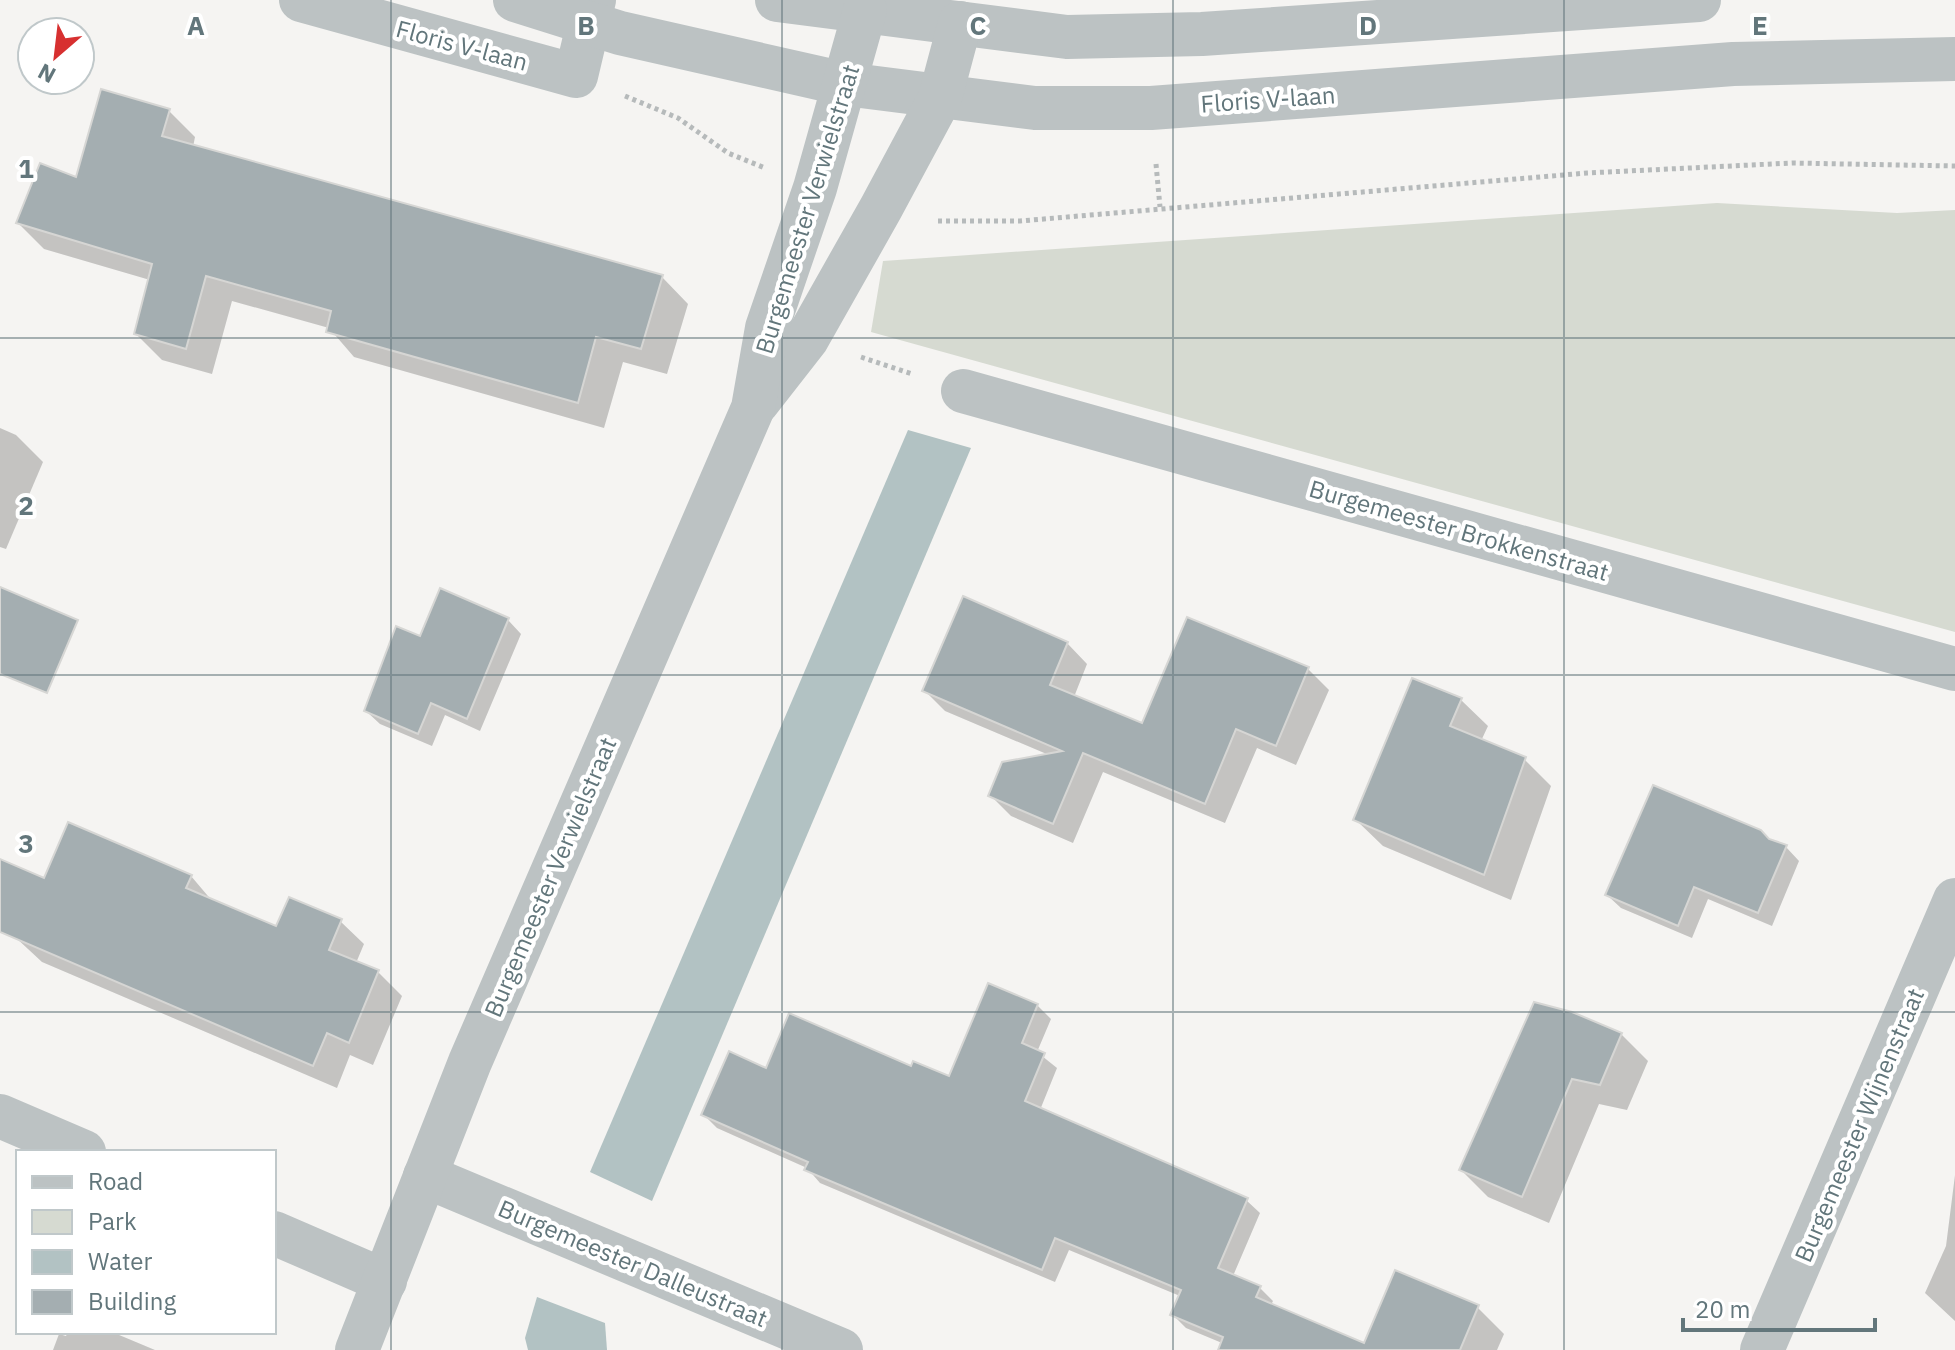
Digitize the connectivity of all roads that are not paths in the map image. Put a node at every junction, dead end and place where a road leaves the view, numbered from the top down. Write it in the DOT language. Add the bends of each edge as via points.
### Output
graph roads {
  1 [pos="301,0"];
  2 [pos="515,0"];
  3 [pos="777,0"];
  4 [pos="1699,0"];
  5 [pos="865,10"];
  6 [pos="592,12"];
  7 [pos="960,23"];
  8 [pos="1955,59"];
  9 [pos="845,84"];
  10 [pos="940,98"];
  11 [pos="963,391"];
  12 [pos="753,408"];
  13 [pos="1955,669"];
  14 [pos="1955,900"];
  15 [pos="0,1116"];
  16 [pos="79,1150"];
  17 [pos="425,1176"];
  18 [pos="276,1234"];
  19 [pos="385,1281"];
  20 [pos="357,1350"];
  21 [pos="841,1350"];
  22 [pos="1762,1350"];
  1 -- 6 [label="street, Floris V-laan" via="576,76"];
  2 -- 6 [label="street, Floris V-laan"];
  3 -- 5 [label="street"];
  4 -- 7 [label="street" via="1202,34 1067,37"];
  5 -- 7 [label="street"];
  5 -- 9 [label="street, Burgemeester Verwielstraat"];
  6 -- 9 [label="street, Floris V-laan"];
  7 -- 10 [label="street, Burgemeester Verwielstraat"];
  8 -- 10 [label="street, Floris V-laan" via="1733,64 1151,108 1035,108"];
  9 -- 10 [label="street, Floris V-laan"];
  9 -- 12 [label="street, Burgemeester Verwielstraat" via="767,328"];
  10 -- 12 [label="street, Burgemeester Verwielstraat" via="807,339"];
  11 -- 13 [label="street, Burgemeester Brokkenstraat"];
  12 -- 17 [label="street, Burgemeester Verwielstraat"];
  14 -- 22 [label="street, Burgemeester Wijnenstraat"];
  15 -- 16 [label="street"];
  17 -- 19 [label="street, Burgemeester Verwielstraat"];
  17 -- 21 [label="street, Burgemeester Dalleustraat"];
  18 -- 19 [label="street"];
  19 -- 20 [label="street, Burgemeester Verwielstraat"];
}
